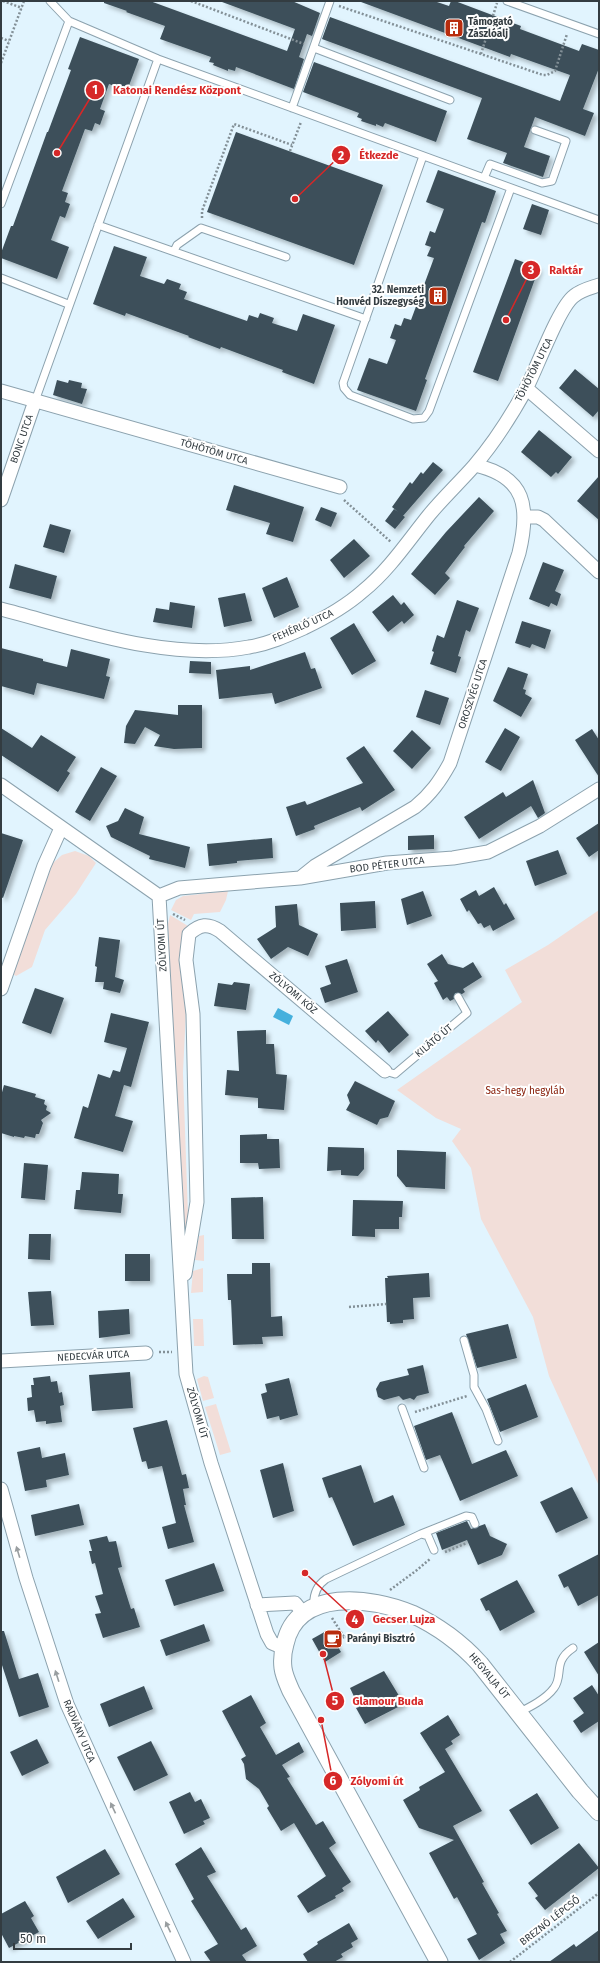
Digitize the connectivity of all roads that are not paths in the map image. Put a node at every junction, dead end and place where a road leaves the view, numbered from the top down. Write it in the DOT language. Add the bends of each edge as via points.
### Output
graph roads {
  1 [pos="52,2"];
  2 [pos="330,2"];
  3 [pos="511,2"];
  4 [pos="69,21"];
  5 [pos="599,34"];
  6 [pos="314,48"];
  7 [pos="158,59"];
  8 [pos="450,100"];
  9 [pos="292,108"];
  10 [pos="535,130"];
  11 [pos="423,156"];
  12 [pos="484,178"];
  13 [pos="511,188"];
  14 [pos="1,204"];
  15 [pos="599,220"];
  16 [pos="98,225"];
  17 [pos="174,252"];
  18 [pos="286,257"];
  19 [pos="1,278"];
  20 [pos="599,285"];
  21 [pos="68,304"];
  22 [pos="366,318"];
  23 [pos="526,388"];
  24 [pos="1,391"];
  25 [pos="35,401"];
  26 [pos="599,451"];
  27 [pos="475,464"];
  28 [pos="340,487"];
  29 [pos="1,500"];
  30 [pos="525,517"];
  31 [pos="599,572"];
  32 [pos="1,609"];
  33 [pos="1,785"];
  34 [pos="599,789"];
  35 [pos="61,828"];
  36 [pos="300,878"];
  37 [pos="160,902"];
  38 [pos="197,927"];
  39 [pos="1,989"];
  40 [pos="458,997"];
  41 [pos="385,1071"];
  42 [pos="182,1286"];
  43 [pos="464,1340"];
  44 [pos="146,1353"];
  45 [pos="1,1361"];
  46 [pos="404,1412"];
  47 [pos="498,1441"];
  48 [pos="424,1468"];
  49 [pos="1,1489"];
  50 [pos="475,1524"];
  51 [pos="421,1534"];
  52 [pos="436,1552"];
  53 [pos="257,1605"];
  54 [pos="309,1611"];
  55 [pos="284,1648"];
  56 [pos="573,1648"];
  57 [pos="518,1713"];
  58 [pos="599,1812"];
  59 [pos="184,1962"];
  60 [pos="439,1962"];
  1 -- 4 [label="lane"];
  2 -- 6 [label="lane"];
  3 -- 5 [label="lane"];
  4 -- 7 [label="lane"];
  4 -- 14 [label="lane"];
  6 -- 8 [label="lane"];
  6 -- 9 [label="lane"];
  7 -- 9 [label="lane"];
  7 -- 16 [label="lane"];
  9 -- 11 [label="lane"];
  10 -- 12 [label="lane" via="566,141 552,181 542,182 490,164"];
  11 -- 12 [label="lane"];
  11 -- 22 [label="lane"];
  12 -- 13 [label="lane"];
  13 -- 15 [label="lane"];
  13 -- 22 [label="lane" via="429,411 424,418 413,419 346,392 343,383"];
  16 -- 17 [label="lane"];
  16 -- 21 [label="lane"];
  17 -- 18 [label="lane" via="177,245 201,228"];
  17 -- 22 [label="lane"];
  19 -- 21 [label="lane"];
  20 -- 23 [label="street, TÖHÖTÖM UTCA" via="572,296"];
  21 -- 25 [label="lane"];
  23 -- 26 [label="street"];
  23 -- 27 [label="street, TÖHÖTÖM UTCA" via="498,434"];
  24 -- 25 [label="street, TÖHÖTÖM UTCA"];
  25 -- 28 [label="street, TÖHÖTÖM UTCA"];
  25 -- 29 [label="street, BONC UTCA"];
  27 -- 30 [label="street, OROSZVÉG UTCA" via="504,475 518,492"];
  27 -- 32 [label="street, FEHÉRLÓ UTCA" via="430,514 401,552 365,590 344,607 320,620 280,638 249,648 192,651 161,649"];
  30 -- 31 [label="street" via="538,517 544,520"];
  30 -- 36 [label="street, OROSZVÉG UTCA" via="519,553 450,763 439,783 415,807 315,866"];
  33 -- 35 [label="street"];
  34 -- 36 [label="street, BOD PÉTER UTCA" via="540,826 488,852 453,858 387,863"];
  35 -- 37 [label="street" via="113,862"];
  35 -- 39 [label="street" via="44,866"];
  36 -- 37 [label="street, BOD PÉTER UTCA" via="179,888"];
  37 -- 42 [label="street, ZÓLYOMI ÚT"];
  38 -- 41 [label="street, ZÓLYOMI KÖZ" via="209,925 220,931"];
  38 -- 42 [label="street, ZÓLYOMI ÚT" via="189,934 187,949 193,1014 197,1195 190,1252"];
  40 -- 41 [label="lane, KILÁTÓ ÚT" via="467,1013 395,1074"];
  42 -- 53 [label="street, ZÓLYOMI ÚT" via="189,1386"];
  43 -- 47 [label="lane" via="474,1375 474,1387 486,1409"];
  44 -- 45 [label="street, NEDECVÁR UTCA"];
  46 -- 48 [label="lane"];
  59 -- 49 [label="street, RADVÁNY UTCA, one-way" via="67,1704 24,1571"];
  50 -- 51 [label="lane" via="472,1517 466,1516"];
  51 -- 52 [label="lane" via="428,1536"];
  51 -- 54 [label="lane" via="326,1579 313,1596"];
  53 -- 54 [label="street" via="295,1604"];
  53 -- 55 [label="street, ZÓLYOMI ÚT" via="272,1643"];
  54 -- 55 [label="street" via="292,1626"];
  54 -- 57 [label="street, HEGYALJA ÚT" via="331,1602 347,1600 374,1603 412,1614 444,1632 476,1660"];
  55 -- 60 [label="street" via="283,1668 291,1691"];
  56 -- 57 [label="lane" via="562,1658 554,1689"];
  57 -- 58 [label="street, HEGYALJA ÚT"];
}
